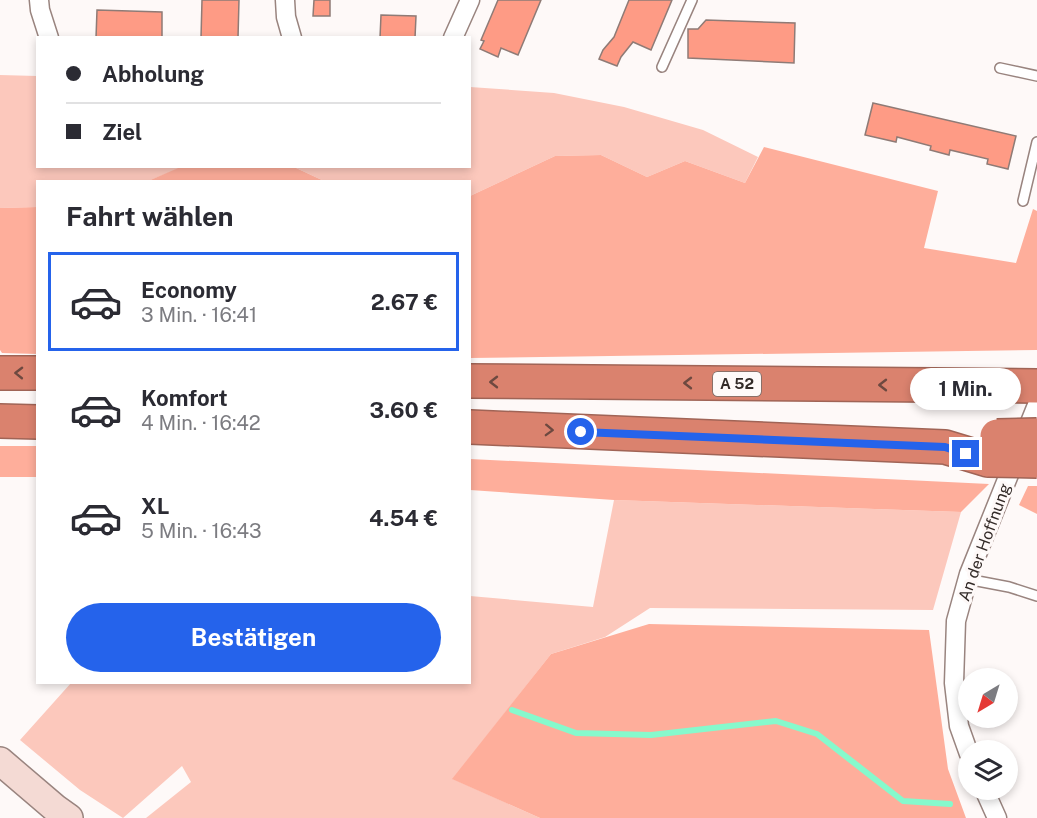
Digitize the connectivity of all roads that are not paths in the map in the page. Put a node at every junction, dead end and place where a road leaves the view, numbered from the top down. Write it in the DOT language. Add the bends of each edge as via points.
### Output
graph roads {
  1 [pos="39,0"];
  2 [pos="285,0"];
  3 [pos="470,0"];
  4 [pos="692,0"];
  5 [pos="48,36"];
  6 [pos="291,36"];
  7 [pos="454,36"];
  8 [pos="662,67"];
  9 [pos="1000,68"];
  10 [pos="1037,76"];
  11 [pos="1037,142"];
  12 [pos="1023,201"];
  13 [pos="0,373"];
  14 [pos="36,373"];
  15 [pos="471,381"];
  16 [pos="1037,386"];
  17 [pos="1037,405"];
  18 [pos="0,422"];
  19 [pos="36,422"];
  20 [pos="471,427"];
  21 [pos="1037,435"];
  22 [pos="992,448"];
  23 [pos="1037,461"];
  24 [pos="968,579"];
  25 [pos="1037,596"];
  26 [pos="964,740"];
  27 [pos="1,764"];
  28 [pos="989,800"];
  29 [pos="69,818"];
  30 [pos="997,818"];
  1 -- 5 [label="street"];
  2 -- 6 [label="street"];
  3 -- 7 [label="street"];
  4 -- 8 [label="lane"];
  9 -- 10 [label="lane"];
  11 -- 12 [label="lane"];
  14 -- 13 [label="highway, one-way"];
  16 -- 15 [label="highway, A 52, one-way"];
  17 -- 24 [label="street, An der Hoffnung"];
  18 -- 19 [label="highway"];
  20 -- 22 [label="highway, one-way"];
  21 -- 22 [label="highway, bridge"];
  22 -- 23 [label="highway, bridge"];
  24 -- 25 [label="lane"];
  24 -- 26 [label="street, An der Hoffnung" via="956,621 954,683"];
  27 -- 29 [label="street"];
  28 -- 30 [label="street"];
}
